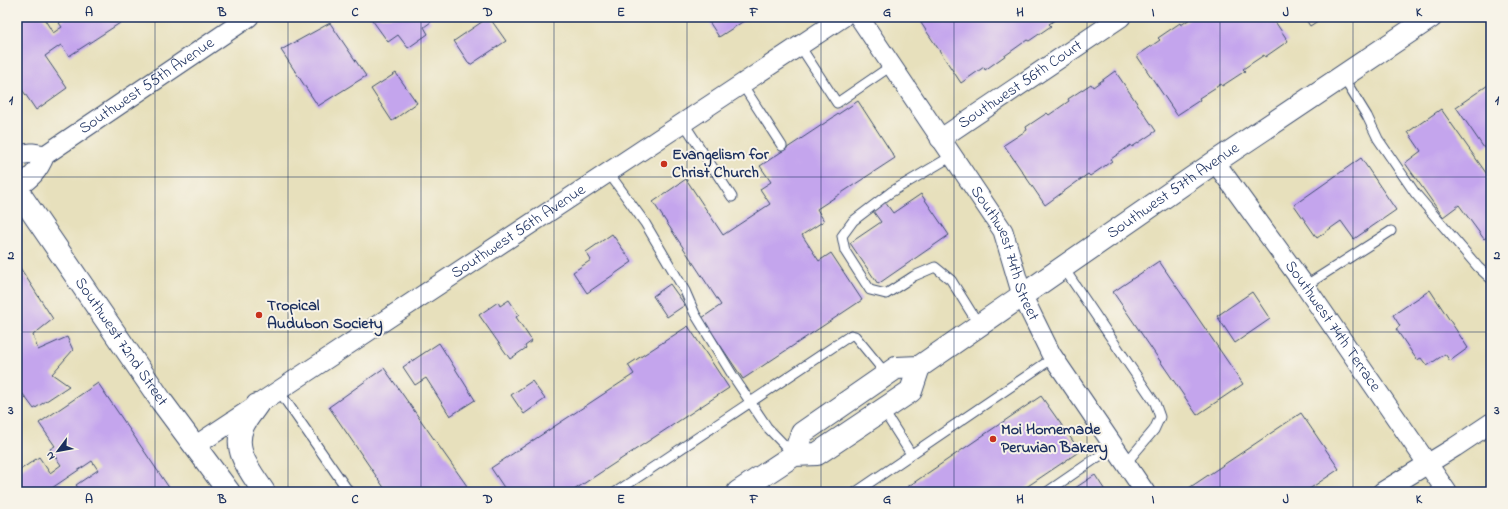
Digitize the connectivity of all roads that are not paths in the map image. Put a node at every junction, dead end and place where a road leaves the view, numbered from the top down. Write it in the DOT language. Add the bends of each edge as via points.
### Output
graph roads {
  1 [pos="249,17"];
  2 [pos="843,17"];
  3 [pos="859,17"];
  4 [pos="1121,17"];
  5 [pos="1431,17"];
  6 [pos="800,46"];
  7 [pos="891,66"];
  8 [pos="1343,77"];
  9 [pos="742,84"];
  10 [pos="683,122"];
  11 [pos="940,139"];
  12 [pos="782,146"];
  13 [pos="17,155"];
  14 [pos="45,155"];
  15 [pos="952,156"];
  16 [pos="1215,162"];
  17 [pos="608,172"];
  18 [pos="17,189"];
  19 [pos="732,198"];
  20 [pos="1391,231"];
  21 [pos="1063,267"];
  22 [pos="1491,279"];
  23 [pos="1305,286"];
  24 [pos="1022,295"];
  25 [pos="979,325"];
  26 [pos="1053,358"];
  27 [pos="919,367"];
  28 [pos="887,374"];
  29 [pos="279,391"];
  30 [pos="750,401"];
  31 [pos="258,405"];
  32 [pos="883,410"];
  33 [pos="1491,423"];
  34 [pos="195,446"];
  35 [pos="1114,446"];
  36 [pos="911,454"];
  37 [pos="794,455"];
  38 [pos="1126,463"];
  39 [pos="1428,464"];
  40 [pos="229,492"];
  41 [pos="264,492"];
  42 [pos="349,492"];
  43 [pos="616,492"];
  44 [pos="738,492"];
  45 [pos="856,492"];
  46 [pos="1047,492"];
  47 [pos="1145,492"];
  48 [pos="1382,492"];
  49 [pos="1447,492"];
  1 -- 14 [label="street, Southwest 55th Avenue"];
  2 -- 6 [label="street, Southwest 56th Avenue"];
  3 -- 7 [label="street, Southwest 74th Street"];
  4 -- 11 [label="street, Southwest 56th Court"];
  5 -- 8 [label="main road, Southwest 57th Avenue"];
  6 -- 7 [label="lane" via="837,103"];
  6 -- 9 [label="street, Southwest 56th Avenue"];
  7 -- 11 [label="street, Southwest 74th Street"];
  8 -- 16 [label="main road, Southwest 57th Avenue"];
  8 -- 22 [label="lane" via="1368,116 1378,139 1415,193"];
  9 -- 10 [label="street, Southwest 56th Avenue"];
  9 -- 12 [label="lane"];
  10 -- 17 [label="street, Southwest 56th Avenue"];
  10 -- 19 [label="lane"];
  11 -- 15 [label="street, Southwest 74th Street"];
  13 -- 14 [label="street"];
  14 -- 18 [label="street, Southwest 55th Avenue" via="33,177"];
  15 -- 24 [label="street, Southwest 74th Street" via="1003,231"];
  15 -- 25 [label="lane" via="891,192 854,221 842,236 845,251 870,290 886,294 935,266 951,280"];
  16 -- 21 [label="main road, Southwest 57th Avenue"];
  16 -- 23 [label="street, Southwest 74th Terrace"];
  17 -- 29 [label="street, Southwest 56th Avenue"];
  17 -- 30 [label="lane" via="645,223 685,291 694,314"];
  18 -- 34 [label="main road, Southwest 72nd Street" via="162,402"];
  20 -- 23 [label="lane"];
  21 -- 24 [label="main road, Southwest 57th Avenue"];
  21 -- 38 [label="lane" via="1155,404 1160,417 1154,430"];
  23 -- 39 [label="street, Southwest 74th Terrace"];
  24 -- 25 [label="main road, Southwest 57th Avenue"];
  24 -- 26 [label="street, Southwest 74th Street"];
  25 -- 27 [label="main road, Southwest 57th Avenue"];
  26 -- 35 [label="street, Southwest 74th Street"];
  26 -- 36 [label="lane"];
  27 -- 28 [label="main road" via="896,368"];
  27 -- 32 [label="main road" via="911,391"];
  28 -- 30 [label="lane" via="855,336 851,335"];
  28 -- 37 [label="main road" via="802,433"];
  29 -- 31 [label="street, Southwest 56th Avenue"];
  29 -- 42 [label="lane"];
  30 -- 37 [label="lane" via="767,427"];
  30 -- 43 [label="lane"];
  31 -- 34 [label="street, Southwest 56th Avenue"];
  31 -- 41 [label="main road" via="243,426 239,446 246,465"];
  32 -- 36 [label="lane"];
  32 -- 37 [label="main road" via="817,454"];
  33 -- 39 [label="street"];
  34 -- 40 [label="main road, Southwest 72nd Street"];
  35 -- 38 [label="street, Southwest 74th Street"];
  35 -- 46 [label="lane"];
  36 -- 45 [label="lane"];
  37 -- 44 [label="main road"];
  38 -- 47 [label="street, Southwest 74th Street"];
  39 -- 48 [label="street"];
  39 -- 49 [label="street, Southwest 74th Terrace"];
}
